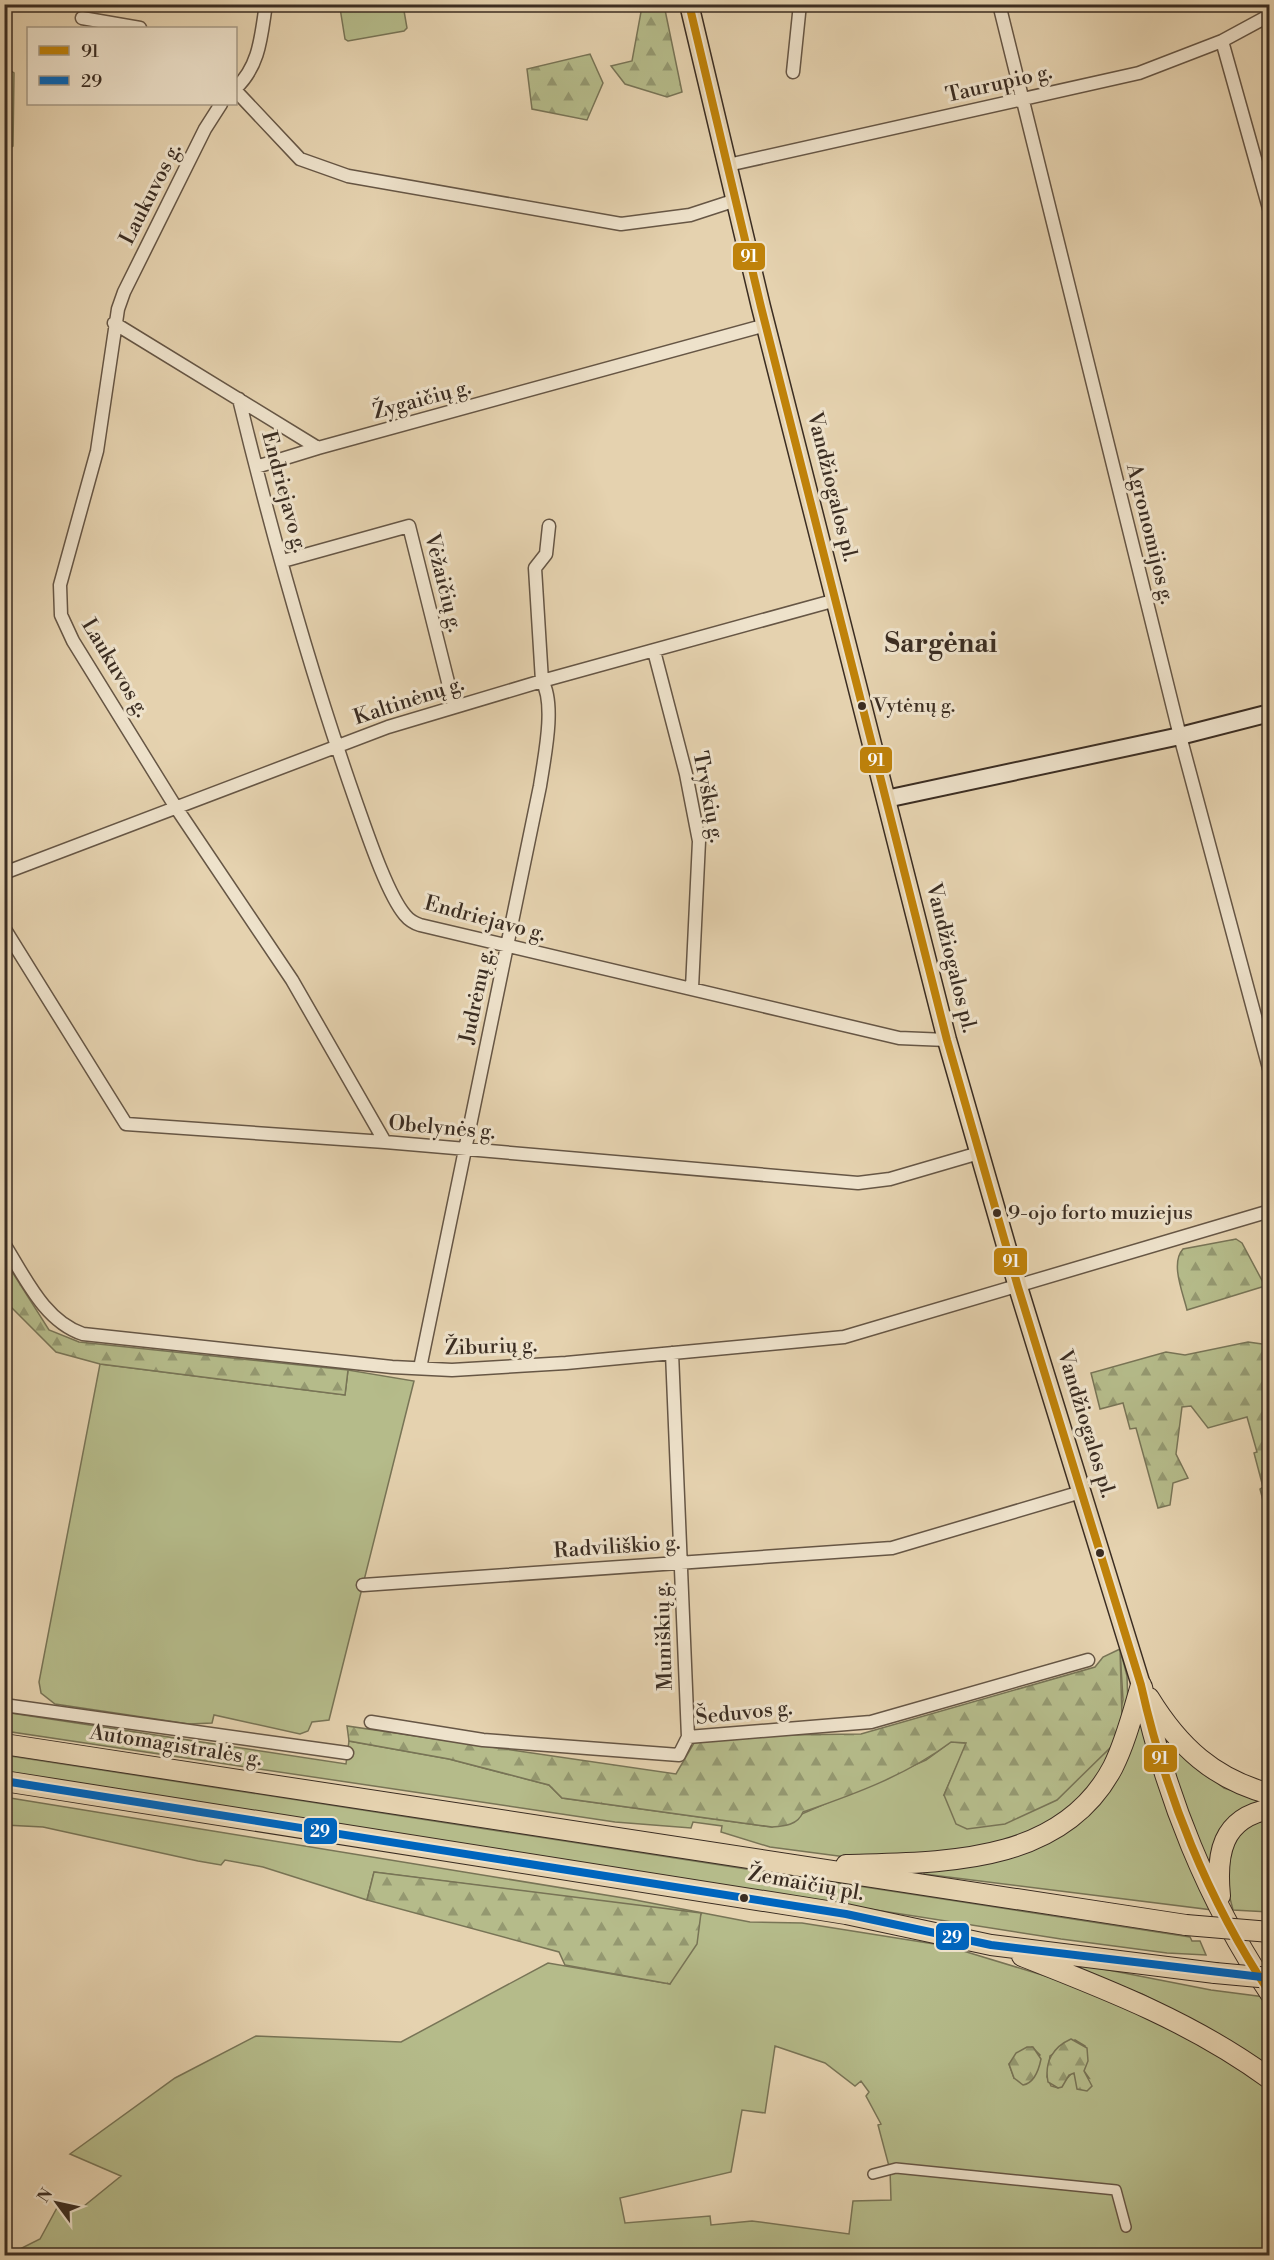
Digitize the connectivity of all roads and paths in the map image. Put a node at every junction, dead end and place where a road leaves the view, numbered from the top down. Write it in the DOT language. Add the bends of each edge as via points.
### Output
graph roads {
  1 [pos="266,4"];
  2 [pos="689,4"];
  3 [pos="800,4"];
  4 [pos="999,4"];
  5 [pos="1269,15"];
  6 [pos="82,18"];
  7 [pos="134,27"];
  8 [pos="1222,41"];
  9 [pos="793,72"];
  10 [pos="237,88"];
  11 [pos="237,90"];
  12 [pos="1024,98"];
  13 [pos="220,105"];
  14 [pos="728,165"];
  15 [pos="736,200"];
  16 [pos="1269,212"];
  17 [pos="114,323"];
  18 [pos="766,325"];
  19 [pos="239,399"];
  20 [pos="318,448"];
  21 [pos="255,467"];
  22 [pos="549,526"];
  23 [pos="283,561"];
  24 [pos="836,600"];
  25 [pos="654,651"];
  26 [pos="542,681"];
  27 [pos="454,706"];
  28 [pos="1269,713"];
  29 [pos="1180,736"];
  30 [pos="336,745"];
  31 [pos="886,799"];
  32 [pos="175,806"];
  33 [pos="4,873"];
  34 [pos="4,928"];
  35 [pos="507,946"];
  36 [pos="692,988"];
  37 [pos="947,1040"];
  38 [pos="1269,1072"];
  39 [pos="385,1142"];
  40 [pos="465,1150"];
  41 [pos="979,1153"];
  42 [pos="1269,1211"];
  43 [pos="4,1244"];
  44 [pos="1018,1287"];
  45 [pos="672,1353"];
  46 [pos="420,1368"];
  47 [pos="1081,1492"];
  48 [pos="681,1562"];
  49 [pos="363,1585"];
  50 [pos="1088,1660"];
  51 [pos="1141,1685"];
  52 [pos="4,1705"];
  53 [pos="371,1722"];
  54 [pos="688,1737"];
  55 [pos="4,1744"];
  56 [pos="347,1753"];
  57 [pos="4,1781"];
  58 [pos="1269,1794"];
  59 [pos="340,1796"];
  60 [pos="1269,1809"];
  61 [pos="796,1867"];
  62 [pos="1221,1908"];
  63 [pos="1269,1932"];
  64 [pos="991,1945"];
  65 [pos="1269,1978"];
  66 [pos="1269,1993"];
  67 [pos="1269,2079"];
  68 [pos="873,2174"];
  69 [pos="1126,2227"];
  1 -- 10 [label="street" via="258,52 247,77"];
  2 -- 14 [label="main road, Vandžiogalos pl."];
  3 -- 9 [label="street"];
  4 -- 12 [label="street, Agronomijos g."];
  5 -- 8 [label="street, Taurupio g."];
  6 -- 7 [label="street"];
  8 -- 12 [label="street, Taurupio g." via="1139,73"];
  8 -- 16 [label="street"];
  11 -- 15 [label="street" via="300,159 348,176 621,224 690,215"];
  12 -- 14 [label="street, Taurupio g."];
  12 -- 29 [label="street, Agronomijos g."];
  13 -- 17 [label="street, Laukuvos g." via="124,291"];
  14 -- 15 [label="main road, Vandžiogalos pl."];
  15 -- 18 [label="main road, Vandžiogalos pl."];
  17 -- 19 [label="street"];
  17 -- 32 [label="street, Laukuvos g." via="97,451 66,560 59,608 73,641"];
  18 -- 20 [label="street, Žygaičių g."];
  18 -- 24 [label="main road, Vandžiogalos pl."];
  19 -- 20 [label="street"];
  19 -- 21 [label="street, Endriejavo g."];
  20 -- 21 [label="street, Žygaičių g."];
  21 -- 23 [label="street, Endriejavo g."];
  22 -- 26 [label="street, Judrėnų g." via="546,554 535,568"];
  23 -- 27 [label="street, Vėžaičių g." via="409,526"];
  23 -- 30 [label="street, Endriejavo g."];
  24 -- 25 [label="street, Kaltinėnų g."];
  24 -- 31 [label="main road, Vandžiogalos pl."];
  25 -- 26 [label="street, Kaltinėnų g."];
  25 -- 36 [label="street, Tryškių g." via="699,841"];
  26 -- 27 [label="street, Kaltinėnų g."];
  26 -- 35 [label="street, Judrėnų g." via="548,704 545,751"];
  27 -- 30 [label="street, Kaltinėnų g."];
  28 -- 29 [label="main road"];
  29 -- 31 [label="main road"];
  29 -- 38 [label="street, Agronomijos g."];
  30 -- 32 [label="street, Kaltinėnų g."];
  30 -- 35 [label="street, Endriejavo g." via="365,826 405,916 420,925"];
  31 -- 37 [label="main road, Vandžiogalos pl."];
  32 -- 33 [label="street, Kaltinėnų g."];
  32 -- 39 [label="street, Laukuvos g." via="292,980"];
  34 -- 39 [label="street, Obelynės g." via="126,1124"];
  35 -- 36 [label="street, Endriejavo g."];
  35 -- 40 [label="street, Judrėnų g."];
  36 -- 37 [label="street, Endriejavo g." via="899,1038"];
  37 -- 41 [label="main road, Vandžiogalos pl."];
  39 -- 40 [label="street, Obelynės g."];
  40 -- 41 [label="street, Obelynės g." via="858,1183 891,1179"];
  40 -- 46 [label="street, Judrėnų g."];
  41 -- 44 [label="main road, Vandžiogalos pl."];
  42 -- 44 [label="street, Žiburių g."];
  43 -- 46 [label="street, Žiburių g." via="54,1319 83,1334"];
  44 -- 45 [label="street, Žiburių g." via="844,1337"];
  44 -- 47 [label="main road, Vandžiogalos pl."];
  45 -- 46 [label="street, Žiburių g." via="485,1369"];
  45 -- 48 [label="street, Muniškių g."];
  47 -- 48 [label="street, Radviliškio g." via="892,1548"];
  47 -- 51 [label="main road, Vandžiogalos pl."];
  48 -- 49 [label="street, Radviliškio g."];
  48 -- 54 [label="street, Muniškių g."];
  50 -- 54 [label="street, Šeduvos g." via="871,1722"];
  51 -- 58 [label="highway" via="1173,1734 1198,1760 1232,1782"];
  51 -- 61 [label="highway" via="1126,1736 1107,1776 1088,1801 1036,1839 1017,1848 936,1863"];
  51 -- 62 [label="highway, Vandžiogalos pl." via="1152,1732 1184,1827"];
  52 -- 56 [label="street"];
  53 -- 54 [label="street, Šeduvos g." via="483,1740 679,1755"];
  55 -- 59 [label="highway, Automagistralės g."];
  57 -- 64 [label="highway, Žemaičių pl." via="846,1914"];
  59 -- 61 [label="highway, Žemaičių pl."];
  60 -- 62 [label="highway" via="1237,1824 1220,1849 1217,1868"];
  61 -- 63 [label="highway, Žemaičių pl., bridge" via="1186,1925"];
  62 -- 66 [label="highway, Vandžiogalos pl."];
  64 -- 65 [label="highway, Žemaičių pl., bridge"];
  64 -- 67 [label="highway" via="1157,2011 1219,2045"];
  68 -- 69 [label="street" via="896,2168 1116,2190"];
}
